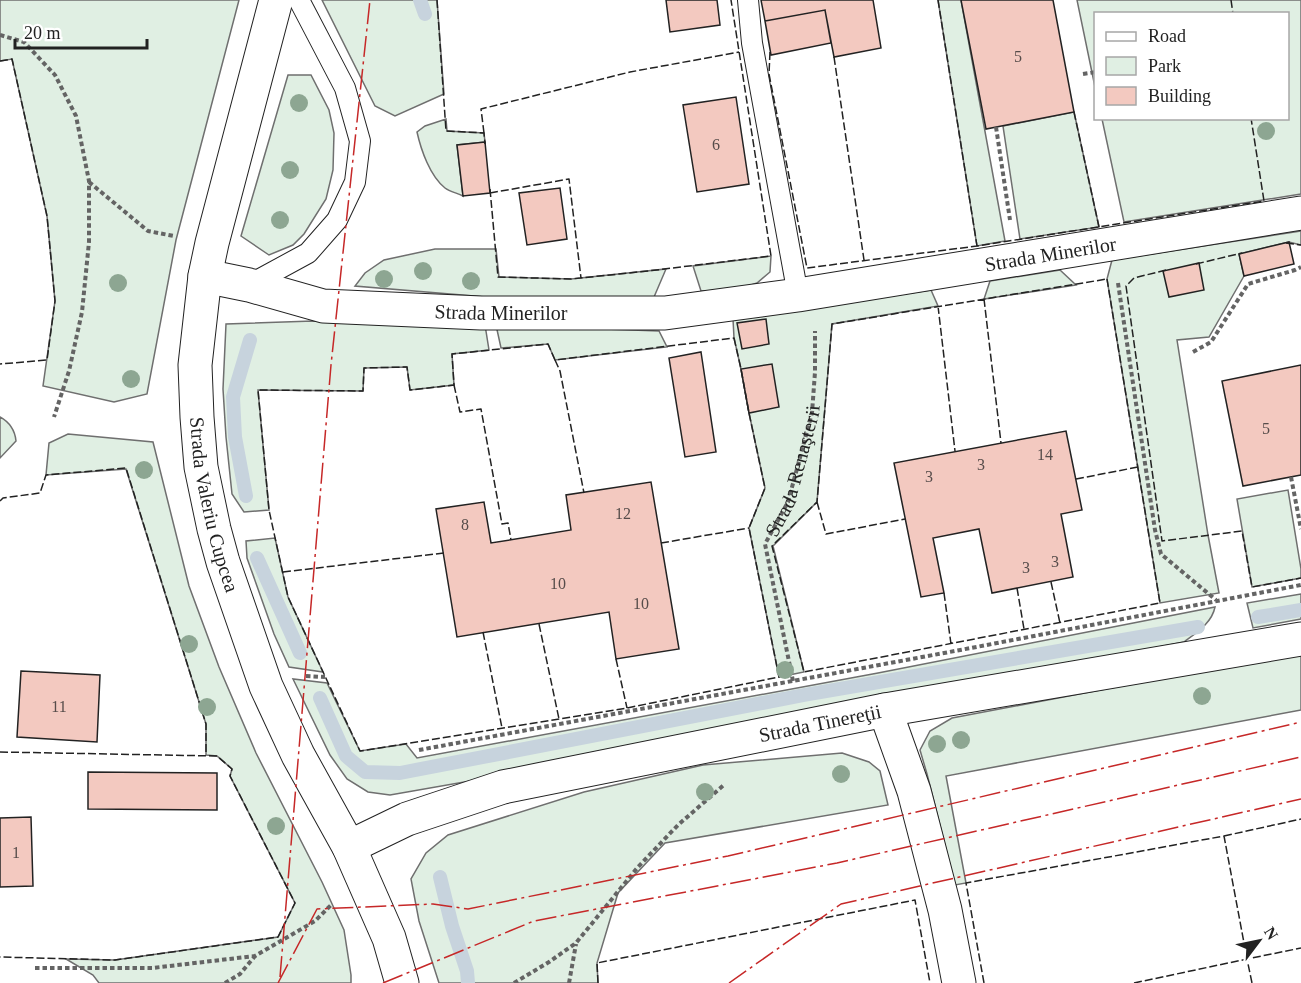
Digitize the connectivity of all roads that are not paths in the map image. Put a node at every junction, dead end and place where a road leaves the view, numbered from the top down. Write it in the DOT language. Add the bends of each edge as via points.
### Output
graph roads {
  1 [pos="276,0"];
  2 [pos="299,0"];
  3 [pos="748,0"];
  4 [pos="1301,213"];
  5 [pos="205,276"];
  6 [pos="249,285"];
  7 [pos="806,293"];
  8 [pos="1301,639"];
  9 [pos="885,710"];
  10 [pos="355,860"];
  11 [pos="402,983"];
  12 [pos="959,983"];
  1 -- 5 [label="street, Strada Valeriu Cupcea"];
  2 -- 6 [label="lane" via="345,88 360,141 355,182 337,220 308,253"];
  3 -- 7 [label="lane" via="752,43"];
  4 -- 7 [label="street, Strada Minerilor"];
  5 -- 6 [label="street, Strada Minerilor"];
  5 -- 10 [label="street, Strada Valeriu Cupcea" via="195,365 201,467 214,529 266,686"];
  6 -- 7 [label="street, Strada Minerilor" via="323,306 481,313 665,313"];
  8 -- 9 [label="street, Strada Tinereţii"];
  9 -- 10 [label="street, Strada Tinereţii" via="503,787 407,819"];
  9 -- 12 [label="street" via="914,790"];
  10 -- 11 [label="street, Strada Valeriu Cupcea" via="389,938"];
}
